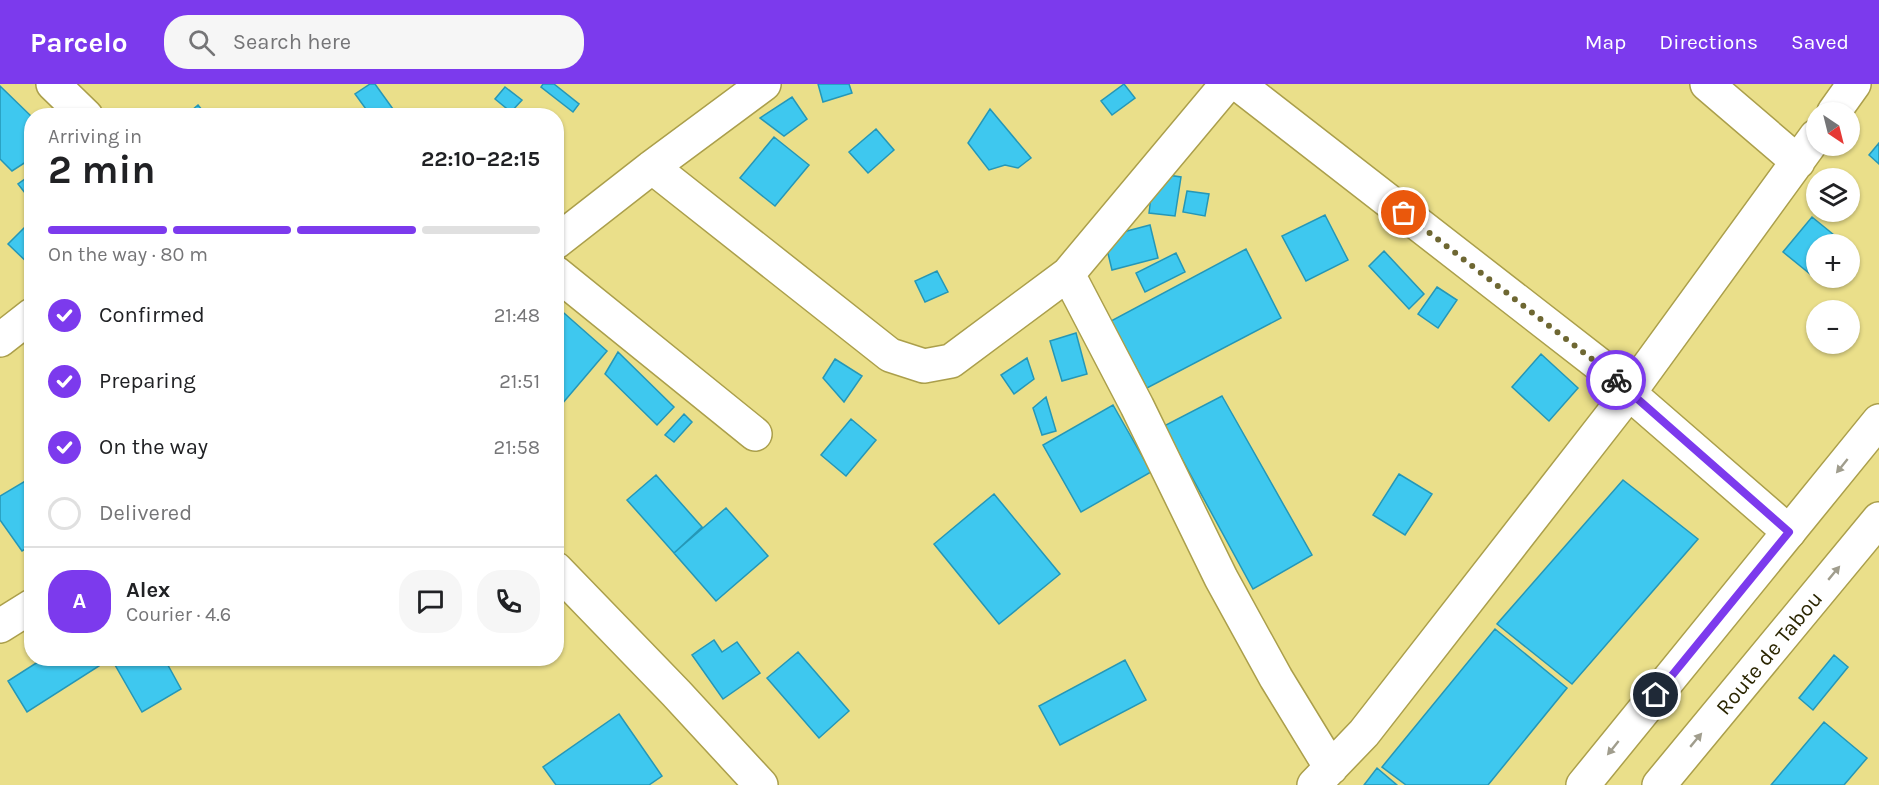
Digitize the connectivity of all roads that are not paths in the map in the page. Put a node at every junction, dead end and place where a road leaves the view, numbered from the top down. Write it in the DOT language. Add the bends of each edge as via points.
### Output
graph roads {
  1 [pos="53,84"];
  2 [pos="764,84"];
  3 [pos="1227,84"];
  4 [pos="1238,84"];
  5 [pos="1707,84"];
  6 [pos="1854,84"];
  7 [pos="1841,102"];
  8 [pos="78,108"];
  9 [pos="1806,150"];
  10 [pos="1798,162"];
  11 [pos="652,167"];
  12 [pos="564,236"];
  13 [pos="1068,274"];
  14 [pos="564,280"];
  15 [pos="24,321"];
  16 [pos="0,340"];
  17 [pos="1629,393"];
  18 [pos="1879,421"];
  19 [pos="754,434"];
  20 [pos="1879,519"];
  21 [pos="1789,532"];
  22 [pos="564,577"];
  23 [pos="24,611"];
  24 [pos="0,626"];
  25 [pos="1323,776"];
  26 [pos="761,785"];
  27 [pos="1583,785"];
  28 [pos="1659,785"];
  1 -- 8 [label="street"];
  2 -- 11 [label="street"];
  3 -- 13 [label="street"];
  4 -- 17 [label="street" via="1606,370"];
  5 -- 10 [label="street"];
  6 -- 7 [label="street"];
  9 -- 10 [label="street"];
  10 -- 17 [label="street"];
  11 -- 12 [label="street"];
  11 -- 13 [label="street" via="890,355 924,366 951,361"];
  13 -- 25 [label="street"];
  14 -- 19 [label="street"];
  15 -- 16 [label="street"];
  17 -- 21 [label="street"];
  17 -- 25 [label="street" via="1364,733"];
  18 -- 21 [label="street, one-way"];
  28 -- 20 [label="street, Route de Tabou, one-way"];
  21 -- 27 [label="street, one-way"];
  22 -- 26 [label="street"];
  23 -- 24 [label="street"];
}
